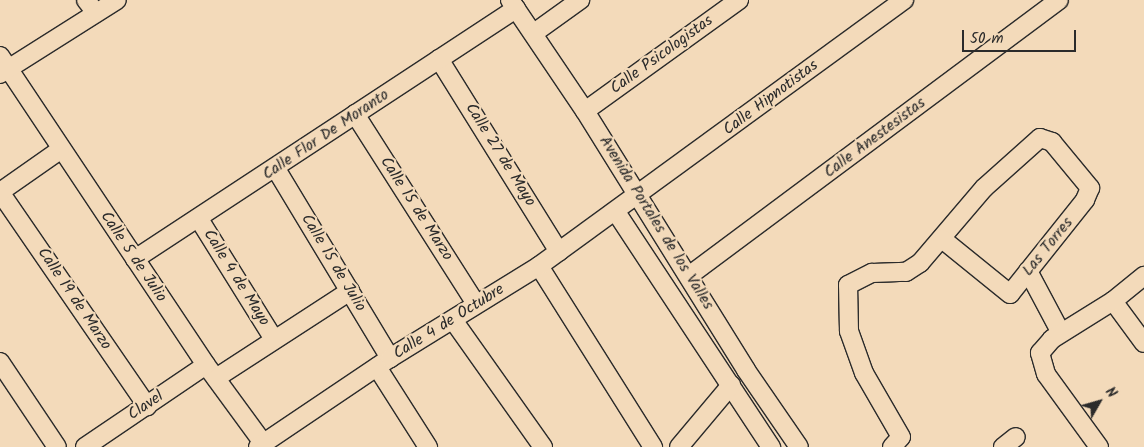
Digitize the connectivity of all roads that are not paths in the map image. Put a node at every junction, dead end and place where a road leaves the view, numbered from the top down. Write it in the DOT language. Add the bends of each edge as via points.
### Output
graph roads {
  1 [pos="117,0"];
  2 [pos="580,0"];
  3 [pos="739,0"];
  4 [pos="904,0"];
  5 [pos="1054,2"];
  6 [pos="513,5"];
  7 [pos="91,7"];
  8 [pos="534,33"];
  9 [pos="439,59"];
  10 [pos="3,66"];
  11 [pos="585,111"];
  12 [pos="355,114"];
  13 [pos="60,150"];
  14 [pos="276,169"];
  15 [pos="0,192"];
  16 [pos="639,196"];
  17 [pos="616,212"];
  18 [pos="198,219"];
  19 [pos="942,239"];
  20 [pos="559,252"];
  21 [pos="135,259"];
  22 [pos="539,266"];
  23 [pos="1028,271"];
  24 [pos="690,275"];
  25 [pos="1144,276"];
  26 [pos="350,291"];
  27 [pos="1113,301"];
  28 [pos="476,304"];
  29 [pos="453,320"];
  30 [pos="1061,333"];
  31 [pos="273,338"];
  32 [pos="1144,344"];
  33 [pos="0,362"];
  34 [pos="384,362"];
  35 [pos="211,372"];
  36 [pos="730,385"];
  37 [pos="147,406"];
  38 [pos="897,442"];
  39 [pos="261,445"];
  40 [pos="57,447"];
  41 [pos="85,447"];
  42 [pos="428,447"];
  43 [pos="544,447"];
  44 [pos="653,447"];
  45 [pos="679,447"];
  46 [pos="771,447"];
  47 [pos="799,447"];
  48 [pos="1099,447"];
  1 -- 7 [label="street"];
  2 -- 8 [label="street"];
  3 -- 11 [label="street, Calle Psicologistas"];
  4 -- 16 [label="street, Calle Hipnotistas"];
  5 -- 24 [label="street, Calle Anestesistas"];
  6 -- 8 [label="street, Avenida Portales de los Valles"];
  6 -- 9 [label="street, Calle Flor De Moranto"];
  7 -- 10 [label="street"];
  8 -- 11 [label="street, Avenida Portales de los Valles"];
  9 -- 12 [label="street, Calle Flor De Moranto"];
  9 -- 20 [label="street, Calle 27 de Mayo"];
  10 -- 13 [label="street, Calle 5 de Julio"];
  11 -- 16 [label="street, Avenida Portales de los Valles"];
  12 -- 14 [label="street, Calle Flor De Moranto"];
  12 -- 28 [label="street, Calle 15 de Marzo"];
  13 -- 15 [label="street"];
  13 -- 21 [label="street, Calle 5 de Julio"];
  14 -- 18 [label="street, Calle Flor De Moranto"];
  14 -- 26 [label="street, Calle 15 de Julio"];
  15 -- 37 [label="street, Calle 19 de Marzo"];
  16 -- 17 [label="street, Calle 4 de Octubre"];
  16 -- 24 [label="street, Avenida Portales de los Valles"];
  17 -- 20 [label="street, Calle 4 de Octubre"];
  17 -- 36 [label="street, Avenida Portales de los Valles"];
  18 -- 21 [label="street, Calle Flor De Moranto"];
  18 -- 31 [label="street, Calle 4 de Mayo"];
  19 -- 23 [label="street, Las Torres" via="1010,294"];
  19 -- 23 [label="street, Las Torres" via="984,188 1040,138 1052,142 1087,182 1090,193"];
  19 -- 38 [label="street" via="920,263 906,272 862,276 848,285 849,331 864,373"];
  20 -- 22 [label="street, Calle 4 de Octubre"];
  21 -- 35 [label="street, Calle 5 de Julio"];
  22 -- 28 [label="street, Calle 4 de Octubre"];
  22 -- 44 [label="street"];
  23 -- 30 [label="street"];
  24 -- 47 [label="street, Avenida Portales de los Valles" via="746,370"];
  25 -- 27 [label="street"];
  26 -- 31 [label="street, Clavel"];
  26 -- 34 [label="street, Calle 15 de Julio"];
  27 -- 30 [label="street"];
  27 -- 32 [label="street"];
  28 -- 29 [label="street, Calle 4 de Octubre"];
  29 -- 34 [label="street, Calle 4 de Octubre"];
  29 -- 43 [label="street"];
  30 -- 48 [label="street" via="1044,345 1040,353 1046,374"];
  31 -- 35 [label="street, Clavel"];
  33 -- 40 [label="street"];
  34 -- 39 [label="street, Calle 4 de Octubre"];
  34 -- 42 [label="street, Calle 15 de Julio"];
  35 -- 37 [label="street, Clavel"];
  35 -- 39 [label="street, Calle 5 de Julio"];
  36 -- 45 [label="street"];
  36 -- 46 [label="street, Avenida Portales de los Valles"];
  37 -- 41 [label="street, Clavel"];
}
